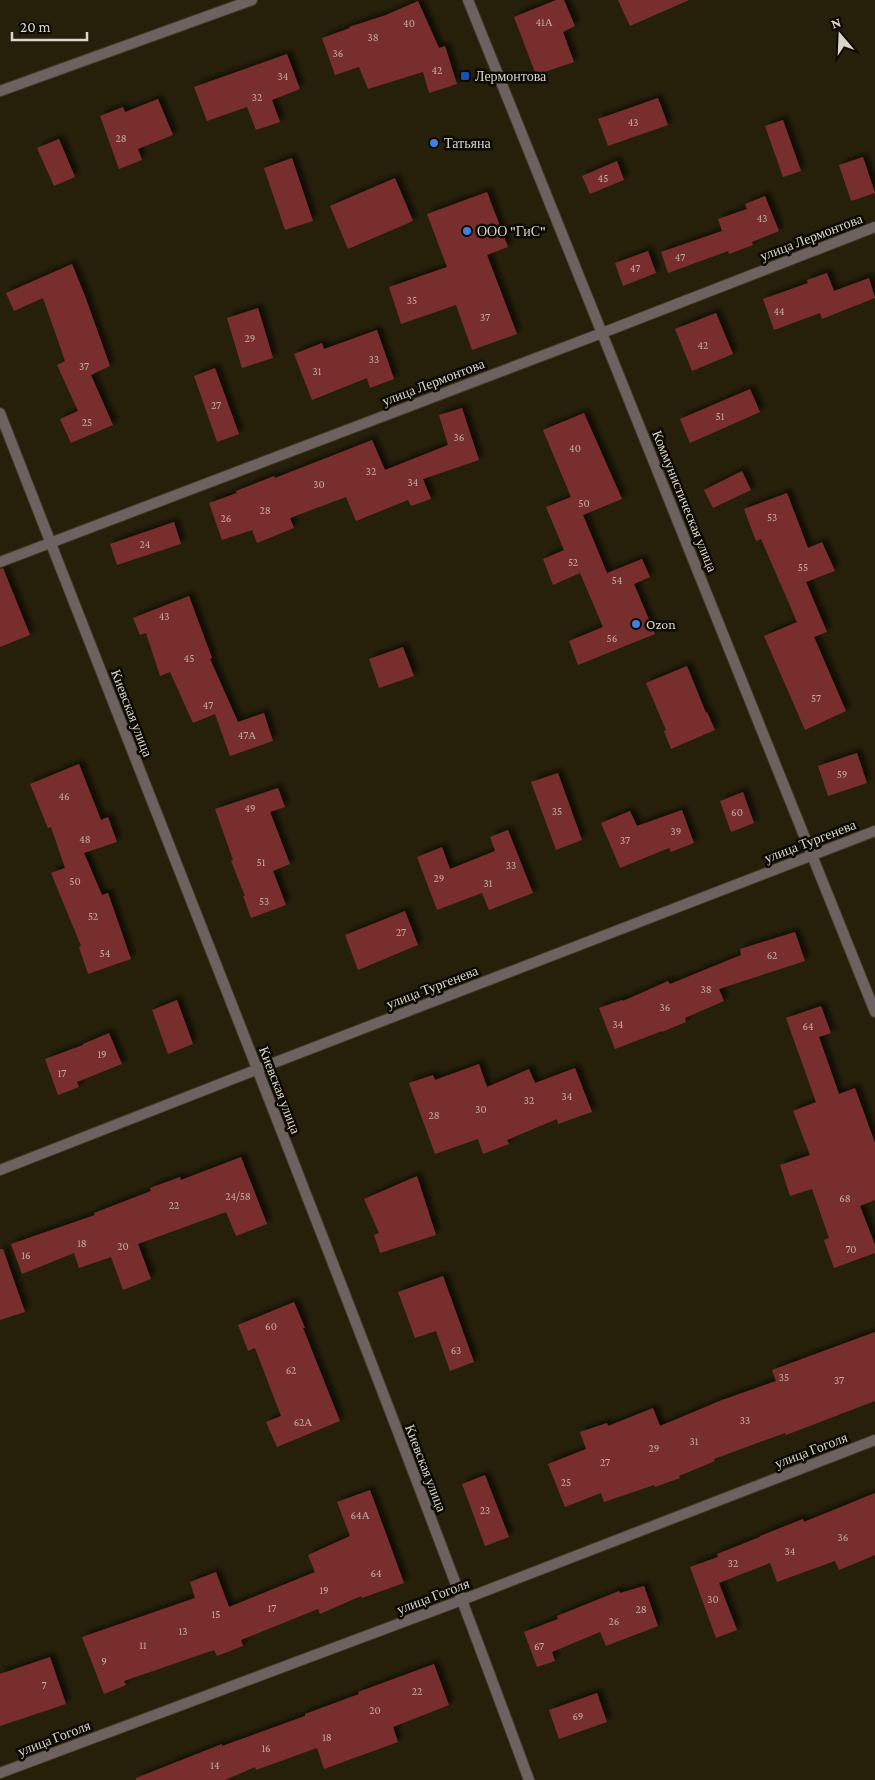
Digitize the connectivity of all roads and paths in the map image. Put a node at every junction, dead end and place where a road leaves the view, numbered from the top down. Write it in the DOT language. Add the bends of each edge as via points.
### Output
graph roads {
  1 [pos="252,0"];
  2 [pos="468,0"];
  3 [pos="0,91"];
  4 [pos="875,227"];
  5 [pos="602,333"];
  6 [pos="0,413"];
  7 [pos="50,542"];
  8 [pos="0,562"];
  9 [pos="875,832"];
  10 [pos="813,855"];
  11 [pos="875,1012"];
  12 [pos="258,1069"];
  13 [pos="0,1170"];
  14 [pos="875,1440"];
  15 [pos="462,1600"];
  16 [pos="0,1773"];
  17 [pos="529,1780"];
  1 -- 3 [label="street"];
  2 -- 5 [label="street, Коммунистическая улица"];
  4 -- 5 [label="street, улица Лермонтова"];
  5 -- 7 [label="street, улица Лермонтова"];
  5 -- 10 [label="street, Коммунистическая улица"];
  6 -- 7 [label="street, Киевская улица"];
  7 -- 8 [label="street, улица Лермонтова"];
  7 -- 12 [label="street, Киевская улица"];
  9 -- 10 [label="street, улица Тургенева"];
  10 -- 11 [label="street, Коммунистическая улица"];
  10 -- 12 [label="street, улица Тургенева"];
  12 -- 13 [label="street, улица Тургенева"];
  12 -- 15 [label="street, Киевская улица"];
  14 -- 15 [label="street, улица Гоголя"];
  15 -- 16 [label="street, улица Гоголя"];
  15 -- 17 [label="street, Киевская улица"];
}
